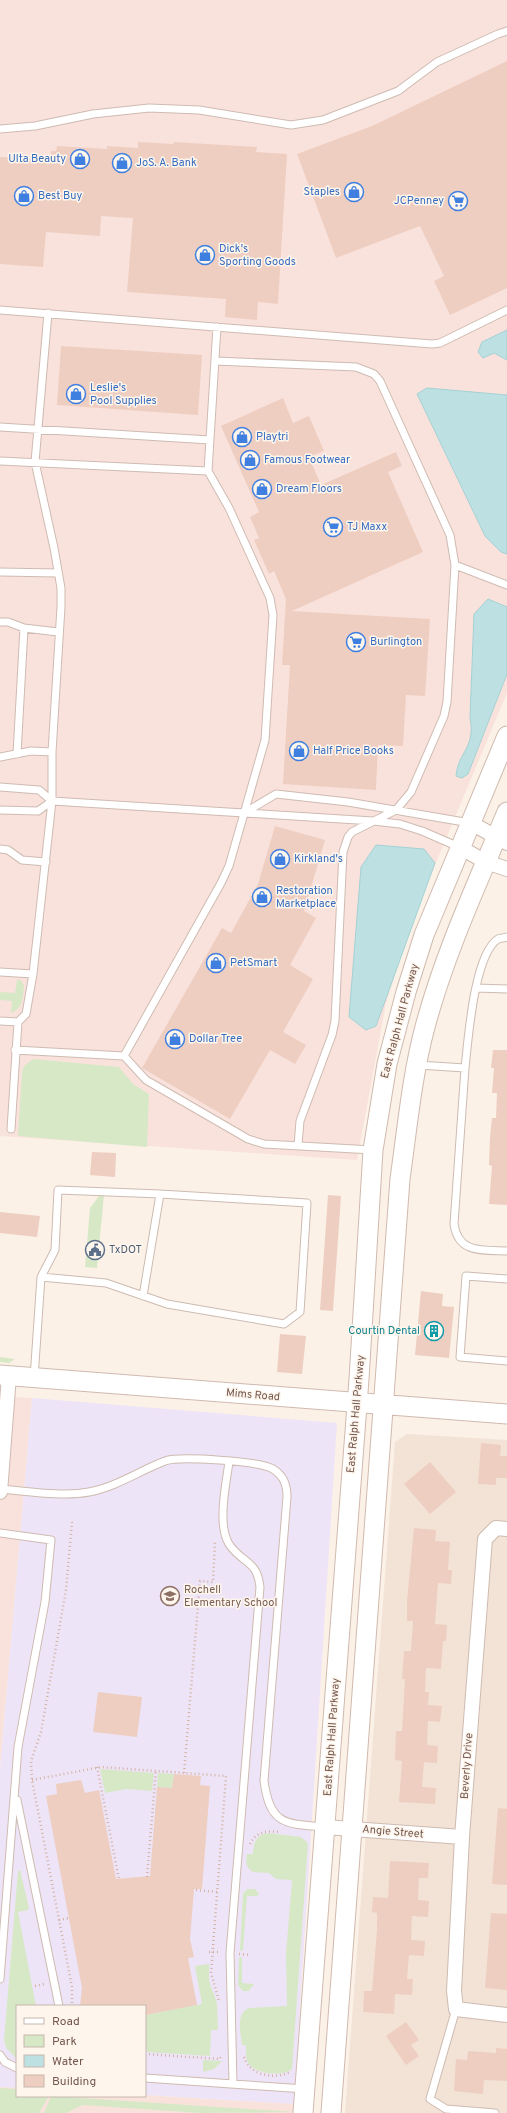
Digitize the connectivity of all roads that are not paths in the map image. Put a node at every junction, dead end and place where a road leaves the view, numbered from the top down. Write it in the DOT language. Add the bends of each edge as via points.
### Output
graph roads {
  1 [pos="507,31"];
  2 [pos="0,130"];
  3 [pos="0,310"];
  4 [pos="507,310"];
  5 [pos="48,313"];
  6 [pos="217,327"];
  7 [pos="216,361"];
  8 [pos="0,427"];
  9 [pos="37,428"];
  10 [pos="210,440"];
  11 [pos="0,461"];
  12 [pos="36,462"];
  13 [pos="208,471"];
  14 [pos="455,565"];
  15 [pos="0,572"];
  16 [pos="58,573"];
  17 [pos="507,585"];
  18 [pos="0,622"];
  19 [pos="24,628"];
  20 [pos="58,632"];
  21 [pos="507,736"];
  22 [pos="52,752"];
  23 [pos="17,754"];
  24 [pos="0,757"];
  25 [pos="0,787"];
  26 [pos="52,801"];
  27 [pos="0,810"];
  28 [pos="396,810"];
  29 [pos="507,812"];
  30 [pos="244,813"];
  31 [pos="373,821"];
  32 [pos="471,824"];
  33 [pos="502,840"];
  34 [pos="461,848"];
  35 [pos="0,850"];
  36 [pos="46,862"];
  37 [pos="486,862"];
  38 [pos="507,869"];
  39 [pos="507,937"];
  40 [pos="0,972"];
  41 [pos="33,974"];
  42 [pos="476,988"];
  43 [pos="507,989"];
  44 [pos="0,1021"];
  45 [pos="18,1022"];
  46 [pos="16,1050"];
  47 [pos="124,1056"];
  48 [pos="418,1065"];
  49 [pos="466,1068"];
  50 [pos="11,1128"];
  51 [pos="298,1145"];
  52 [pos="373,1150"];
  53 [pos="160,1194"];
  54 [pos="507,1251"];
  55 [pos="41,1277"];
  56 [pos="507,1279"];
  57 [pos="143,1296"];
  58 [pos="507,1361"];
  59 [pos="4,1375"];
  60 [pos="34,1378"];
  61 [pos="357,1403"];
  62 [pos="383,1405"];
  63 [pos="507,1414"];
  64 [pos="1,1462"];
  65 [pos="229,1462"];
  66 [pos="0,1490"];
  67 [pos="502,1528"];
  68 [pos="0,1533"];
  69 [pos="15,1792"];
  70 [pos="325,1827"];
  71 [pos="352,1828"];
  72 [pos="462,1837"];
  73 [pos="0,1979"];
  74 [pos="59,2005"];
  75 [pos="456,2009"];
  76 [pos="507,2014"];
  77 [pos="0,2055"];
  78 [pos="16,2068"];
  79 [pos="146,2078"];
  80 [pos="233,2084"];
  81 [pos="305,2089"];
  82 [pos="303,2113"];
  83 [pos="331,2113"];
  84 [pos="495,2113"];
  1 -- 2 [label="lane" via="437,62 398,91 323,120 291,125 198,110 149,108 93,114"];
  3 -- 5 [label="lane"];
  4 -- 6 [label="lane" via="432,344"];
  5 -- 6 [label="lane"];
  5 -- 9 [label="lane"];
  6 -- 7 [label="lane"];
  7 -- 10 [label="lane"];
  7 -- 14 [label="lane" via="356,367 374,374 398,417 450,534"];
  8 -- 9 [label="lane"];
  9 -- 10 [label="lane"];
  9 -- 12 [label="lane"];
  10 -- 13 [label="lane"];
  11 -- 12 [label="lane"];
  12 -- 13 [label="lane"];
  12 -- 16 [label="lane"];
  13 -- 30 [label="lane" via="229,508 270,598 273,615 265,740"];
  14 -- 17 [label="lane"];
  14 -- 28 [label="lane" via="444,716 411,792"];
  15 -- 16 [label="lane"];
  16 -- 20 [label="lane" via="61,608"];
  18 -- 19 [label="lane"];
  19 -- 20 [label="lane"];
  19 -- 23 [label="lane"];
  20 -- 22 [label="lane"];
  21 -- 32 [label="main road, East Ralph Hall Parkway"];
  22 -- 23 [label="lane" via="31,751"];
  22 -- 26 [label="lane"];
  23 -- 24 [label="lane"];
  25 -- 26 [label="lane" via="39,790"];
  26 -- 27 [label="lane" via="38,811"];
  26 -- 30 [label="lane"];
  26 -- 36 [label="lane"];
  28 -- 30 [label="lane" via="276,794"];
  28 -- 31 [label="lane"];
  28 -- 32 [label="lane"];
  29 -- 33 [label="main road"];
  30 -- 31 [label="lane"];
  30 -- 47 [label="lane" via="229,866 221,884"];
  31 -- 34 [label="lane" via="400,824"];
  31 -- 51 [label="lane" via="348,837 343,852 335,1021 300,1121"];
  32 -- 33 [label="street"];
  32 -- 34 [label="main road, East Ralph Hall Parkway"];
  33 -- 37 [label="main road"];
  34 -- 37 [label="street"];
  34 -- 52 [label="main road, East Ralph Hall Parkway" via="424,935 406,992 387,1064"];
  35 -- 36 [label="lane" via="8,850 22,860"];
  36 -- 41 [label="lane"];
  37 -- 38 [label="street"];
  37 -- 48 [label="main road" via="449,951 425,1027"];
  39 -- 42 [label="lane" via="498,939 487,952"];
  40 -- 41 [label="lane"];
  41 -- 45 [label="lane" via="26,1014"];
  42 -- 43 [label="lane"];
  42 -- 49 [label="lane"];
  44 -- 45 [label="lane"];
  45 -- 46 [label="lane"];
  46 -- 47 [label="lane"];
  46 -- 50 [label="lane"];
  47 -- 51 [label="lane" via="146,1080 248,1140 264,1144"];
  48 -- 49 [label="lane"];
  48 -- 62 [label="main road" via="400,1179"];
  49 -- 54 [label="lane" via="455,1232 461,1243 469,1248"];
  51 -- 52 [label="lane"];
  52 -- 61 [label="main road, East Ralph Hall Parkway"];
  53 -- 55 [label="lane" via="58,1190 55,1250"];
  53 -- 57 [label="lane"];
  53 -- 57 [label="lane" via="307,1202 300,1312 284,1324 167,1304"];
  55 -- 57 [label="lane" via="106,1283"];
  55 -- 60 [label="lane"];
  56 -- 58 [label="lane" via="466,1276 460,1357"];
  59 -- 60 [label="main road, Mims Road"];
  59 -- 64 [label="street"];
  60 -- 61 [label="main road, Mims Road"];
  61 -- 62 [label="main road, Mims Road"];
  61 -- 70 [label="main road, East Ralph Hall Parkway"];
  62 -- 63 [label="main road, Mims Road"];
  62 -- 71 [label="main road"];
  64 -- 66 [label="street"];
  65 -- 66 [label="lane" via="182,1459 165,1461 106,1488 72,1494"];
  65 -- 70 [label="lane" via="272,1468 282,1476 287,1486 264,1780 266,1802 274,1814 291,1824"];
  65 -- 80 [label="lane" via="223,1529 236,1553 250,1563 258,1574 260,1587 229,1958"];
  67 -- 72 [label="street, Beverly Drive" via="485,1539"];
  68 -- 69 [label="lane" via="51,1540 45,1602 18,1747"];
  69 -- 73 [label="lane"];
  69 -- 74 [label="lane"];
  70 -- 71 [label="street, Angie Street"];
  70 -- 81 [label="main road, East Ralph Hall Parkway"];
  71 -- 72 [label="street, Angie Street"];
  71 -- 83 [label="main road"];
  72 -- 75 [label="street, Beverly Drive" via="454,1991"];
  75 -- 76 [label="street"];
  75 -- 84 [label="lane" via="430,2099 446,2109"];
  77 -- 78 [label="lane" via="5,2062"];
  79 -- 80 [label="lane"];
  80 -- 81 [label="lane"];
  81 -- 82 [label="main road, East Ralph Hall Parkway"];
}
